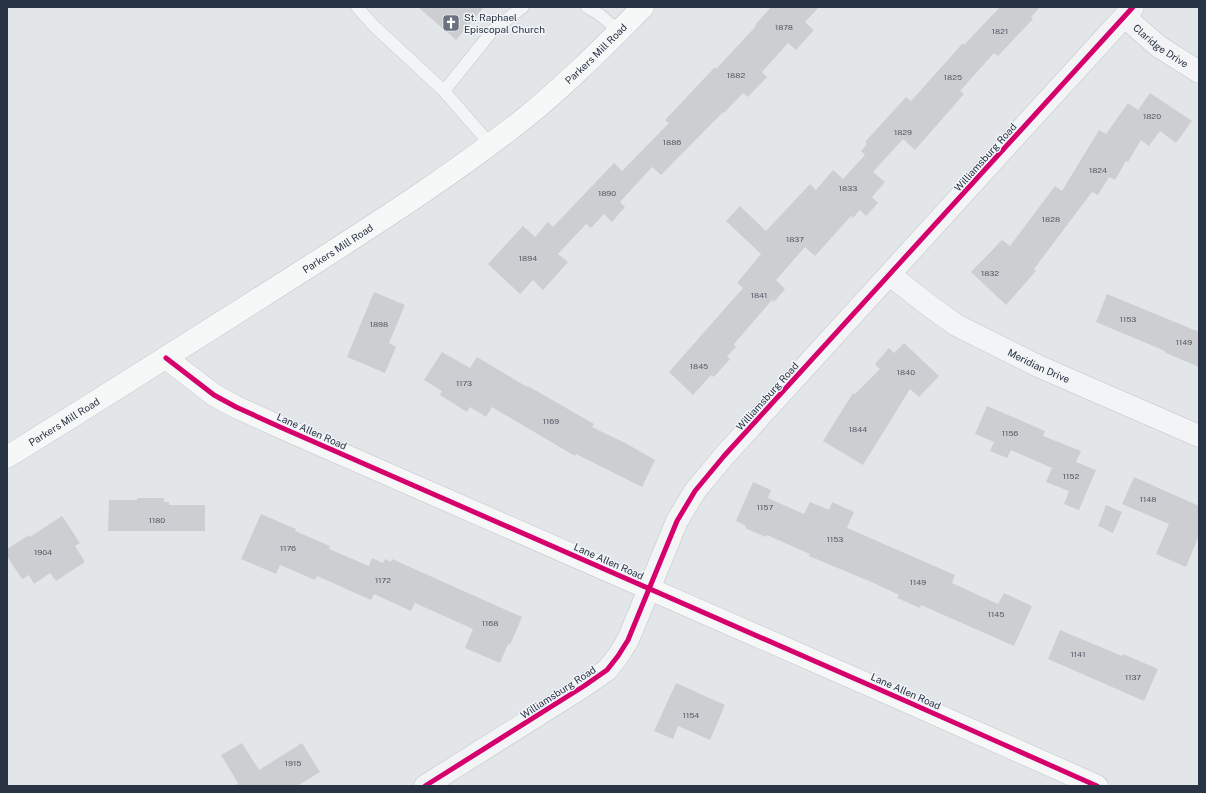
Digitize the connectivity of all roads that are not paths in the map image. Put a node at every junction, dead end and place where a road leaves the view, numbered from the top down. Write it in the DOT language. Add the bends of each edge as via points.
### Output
graph roads {
  1 [pos="357,7"];
  2 [pos="523,7"];
  3 [pos="588,7"];
  4 [pos="643,7"];
  5 [pos="1129,12"];
  6 [pos="619,31"];
  7 [pos="1199,72"];
  8 [pos="444,91"];
  9 [pos="490,144"];
  10 [pos="890,275"];
  11 [pos="166,358"];
  12 [pos="1199,436"];
  13 [pos="7,457"];
  14 [pos="650,589"];
  15 [pos="425,786"];
  16 [pos="1097,786"];
  1 -- 8 [label="lane"];
  2 -- 8 [label="lane" via="494,29"];
  3 -- 6 [label="lane"];
  4 -- 6 [label="street, Parkers Mill Road"];
  5 -- 7 [label="street, Claridge Drive" via="1158,46"];
  5 -- 10 [label="street, Williamsburg Road"];
  6 -- 9 [label="street, Parkers Mill Road" via="527,116"];
  8 -- 9 [label="lane"];
  9 -- 11 [label="street, Parkers Mill Road" via="405,205"];
  10 -- 12 [label="street, Meridian Drive" via="956,325 1038,366"];
  10 -- 14 [label="street, Williamsburg Road" via="695,491 677,521"];
  11 -- 13 [label="street, Parkers Mill Road"];
  11 -- 14 [label="street, Lane Allen Road" via="214,395 236,407"];
  14 -- 15 [label="street, Williamsburg Road" via="628,640 607,670"];
  14 -- 16 [label="street, Lane Allen Road"];
}
